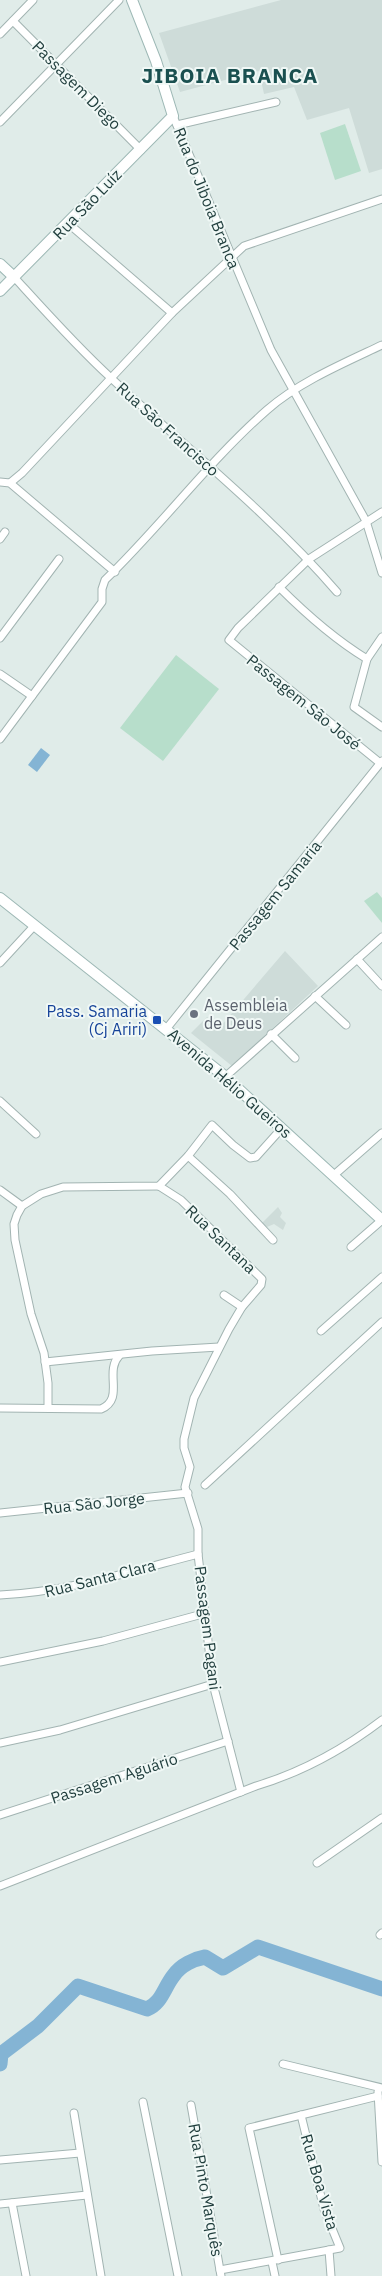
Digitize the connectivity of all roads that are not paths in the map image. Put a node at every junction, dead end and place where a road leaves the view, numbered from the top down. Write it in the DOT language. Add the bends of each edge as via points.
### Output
graph roads {
  1 [pos="33,0"];
  2 [pos="119,0"];
  3 [pos="132,0"];
  4 [pos="12,21"];
  5 [pos="0,34"];
  6 [pos="57,64"];
  7 [pos="276,102"];
  8 [pos="175,120"];
  9 [pos="0,122"];
  10 [pos="141,150"];
  11 [pos="382,199"];
  12 [pos="69,224"];
  13 [pos="231,257"];
  14 [pos="0,264"];
  15 [pos="14,277"];
  16 [pos="0,292"];
  17 [pos="172,313"];
  18 [pos="382,345"];
  19 [pos="110,378"];
  20 [pos="293,392"];
  21 [pos="211,466"];
  22 [pos="0,482"];
  23 [pos="10,483"];
  24 [pos="382,512"];
  25 [pos="366,521"];
  26 [pos="5,532"];
  27 [pos="0,538"];
  28 [pos="59,559"];
  29 [pos="309,559"];
  30 [pos="115,572"];
  31 [pos="382,573"];
  32 [pos="278,587"];
  33 [pos="337,592"];
  34 [pos="382,637"];
  35 [pos="0,638"];
  36 [pos="367,659"];
  37 [pos="0,674"];
  38 [pos="32,696"];
  39 [pos="382,726"];
  40 [pos="0,739"];
  41 [pos="381,762"];
  42 [pos="0,898"];
  43 [pos="35,925"];
  44 [pos="382,937"];
  45 [pos="356,959"];
  46 [pos="0,963"];
  47 [pos="382,986"];
  48 [pos="315,996"];
  49 [pos="346,1025"];
  50 [pos="167,1028"];
  51 [pos="271,1034"];
  52 [pos="294,1058"];
  53 [pos="226,1076"];
  54 [pos="0,1101"];
  55 [pos="282,1128"];
  56 [pos="36,1134"];
  57 [pos="382,1134"];
  58 [pos="188,1156"];
  59 [pos="334,1175"];
  60 [pos="159,1186"];
  61 [pos="0,1190"];
  62 [pos="22,1206"];
  63 [pos="380,1216"];
  64 [pos="273,1240"];
  65 [pos="350,1247"];
  66 [pos="382,1277"];
  67 [pos="224,1295"];
  68 [pos="250,1299"];
  69 [pos="242,1307"];
  70 [pos="382,1322"];
  71 [pos="320,1331"];
  72 [pos="219,1347"];
  73 [pos="119,1356"];
  74 [pos="45,1362"];
  75 [pos="0,1408"];
  76 [pos="48,1408"];
  77 [pos="205,1486"];
  78 [pos="188,1493"];
  79 [pos="0,1513"];
  80 [pos="198,1554"];
  81 [pos="0,1595"];
  82 [pos="206,1613"];
  83 [pos="0,1662"];
  84 [pos="213,1684"];
  85 [pos="382,1720"];
  86 [pos="228,1741"];
  87 [pos="0,1743"];
  88 [pos="241,1792"];
  89 [pos="0,1815"];
  90 [pos="382,1818"];
  91 [pos="317,1863"];
  92 [pos="0,1886"];
  93 [pos="282,2064"];
  94 [pos="380,2088"];
  95 [pos="378,2096"];
  96 [pos="144,2102"];
  97 [pos="190,2105"];
  98 [pos="74,2114"];
  99 [pos="301,2116"];
  100 [pos="80,2153"];
  101 [pos="0,2160"];
  102 [pos="382,2162"];
  103 [pos="87,2195"];
  104 [pos="12,2202"];
  105 [pos="0,2204"];
  106 [pos="329,2250"];
  107 [pos="275,2261"];
  108 [pos="221,2273"];
  109 [pos="26,2276"];
  110 [pos="101,2276"];
  111 [pos="178,2276"];
  112 [pos="274,2276"];
  113 [pos="331,2276"];
  1 -- 4 [label="street"];
  2 -- 6 [label="street"];
  3 -- 8 [label="main road, Rua do Jiboia Branca"];
  4 -- 5 [label="street"];
  4 -- 6 [label="street, Passagem Diego"];
  6 -- 9 [label="street"];
  6 -- 10 [label="street, Passagem Diego"];
  7 -- 8 [label="street"];
  8 -- 10 [label="main road, Rua São Luíz"];
  8 -- 13 [label="street, Rua do Jiboia Branca"];
  10 -- 12 [label="main road, Rua São Luíz"];
  11 -- 13 [label="street" via="261,239 244,246"];
  12 -- 15 [label="main road, Rua São Luíz"];
  12 -- 17 [label="street"];
  13 -- 17 [label="street"];
  13 -- 20 [label="street, Rua do Jiboia Branca"];
  14 -- 15 [label="main road, Rua São Francisco"];
  15 -- 16 [label="main road, Rua São Luíz"];
  15 -- 19 [label="street, Rua São Francisco"];
  17 -- 19 [label="street"];
  18 -- 20 [label="street"];
  19 -- 21 [label="street, Rua São Francisco"];
  19 -- 23 [label="street"];
  20 -- 21 [label="street" via="267,410"];
  20 -- 25 [label="street, Rua do Jiboia Branca"];
  21 -- 29 [label="street, Rua São Francisco"];
  21 -- 30 [label="street"];
  22 -- 23 [label="street"];
  23 -- 30 [label="street"];
  24 -- 25 [label="street"];
  25 -- 29 [label="street"];
  25 -- 31 [label="street, Rua do Jiboia Branca"];
  26 -- 27 [label="street"];
  28 -- 35 [label="street"];
  29 -- 32 [label="street"];
  29 -- 33 [label="street, Rua São Francisco"];
  30 -- 38 [label="street" via="103,584 102,602"];
  32 -- 36 [label="street" via="316,623"];
  32 -- 41 [label="street, Passagem São José" via="229,640"];
  34 -- 36 [label="street"];
  36 -- 39 [label="street" via="354,707"];
  37 -- 38 [label="street"];
  38 -- 40 [label="street"];
  41 -- 50 [label="street, Passagem Samaria"];
  42 -- 43 [label="main road, Avenida Hélio Gueiros"];
  43 -- 46 [label="street"];
  43 -- 50 [label="main road, Avenida Hélio Gueiros"];
  44 -- 45 [label="street"];
  45 -- 47 [label="street"];
  45 -- 48 [label="street"];
  48 -- 49 [label="street"];
  48 -- 51 [label="street"];
  50 -- 53 [label="main road, Avenida Hélio Gueiros"];
  51 -- 52 [label="street"];
  51 -- 53 [label="street"];
  53 -- 55 [label="main road, Avenida Hélio Gueiros"];
  54 -- 56 [label="street"];
  55 -- 58 [label="street" via="256,1157 250,1158 212,1125"];
  55 -- 59 [label="main road, Avenida Hélio Gueiros"];
  57 -- 59 [label="street"];
  58 -- 60 [label="street"];
  58 -- 64 [label="street"];
  59 -- 63 [label="main road, Avenida Hélio Gueiros"];
  60 -- 62 [label="street" via="63,1187 41,1194"];
  60 -- 68 [label="street, Rua Santana" via="181,1200 259,1276 261,1285"];
  61 -- 62 [label="street"];
  62 -- 74 [label="street" via="14,1224 24,1286"];
  63 -- 65 [label="street"];
  66 -- 71 [label="street"];
  67 -- 69 [label="street"];
  68 -- 69 [label="street, Passagem Pagani"];
  69 -- 72 [label="street, Passagem Pagani"];
  70 -- 77 [label="street"];
  72 -- 73 [label="street"];
  72 -- 78 [label="street, Passagem Pagani" via="194,1398 186,1426 184,1448 190,1468 185,1487"];
  73 -- 74 [label="street"];
  73 -- 76 [label="street" via="114,1365 114,1391 107,1406 101,1409"];
  74 -- 76 [label="street"];
  75 -- 76 [label="street"];
  78 -- 79 [label="street, Rua São Jorge"];
  78 -- 80 [label="street, Passagem Pagani" via="198,1529"];
  80 -- 81 [label="street, Rua Santa Clara" via="68,1588 35,1594"];
  80 -- 82 [label="street, Passagem Pagani"];
  82 -- 83 [label="street" via="103,1641"];
  82 -- 84 [label="street, Passagem Pagani"];
  84 -- 86 [label="street, Passagem Pagani"];
  84 -- 87 [label="street" via="60,1730"];
  85 -- 88 [label="street" via="305,1769"];
  86 -- 88 [label="street, Passagem Pagani"];
  86 -- 89 [label="street, Passagem Aguário"];
  88 -- 92 [label="street"];
  90 -- 91 [label="street"];
  93 -- 94 [label="street"];
  94 -- 95 [label="street"];
  95 -- 99 [label="street"];
  95 -- 102 [label="street"];
  96 -- 111 [label="street"];
  97 -- 108 [label="street, Rua Pinto Marquês"];
  98 -- 100 [label="street"];
  99 -- 106 [label="street, Rua Boa Vista" via="324,2208 340,2248"];
  99 -- 107 [label="street" via="249,2128"];
  100 -- 101 [label="street"];
  100 -- 103 [label="street"];
  103 -- 104 [label="street"];
  103 -- 110 [label="street"];
  104 -- 105 [label="street"];
  104 -- 109 [label="street"];
  106 -- 107 [label="street"];
  106 -- 113 [label="street, Rua Boa Vista"];
  107 -- 108 [label="street"];
  107 -- 112 [label="street"];
}
